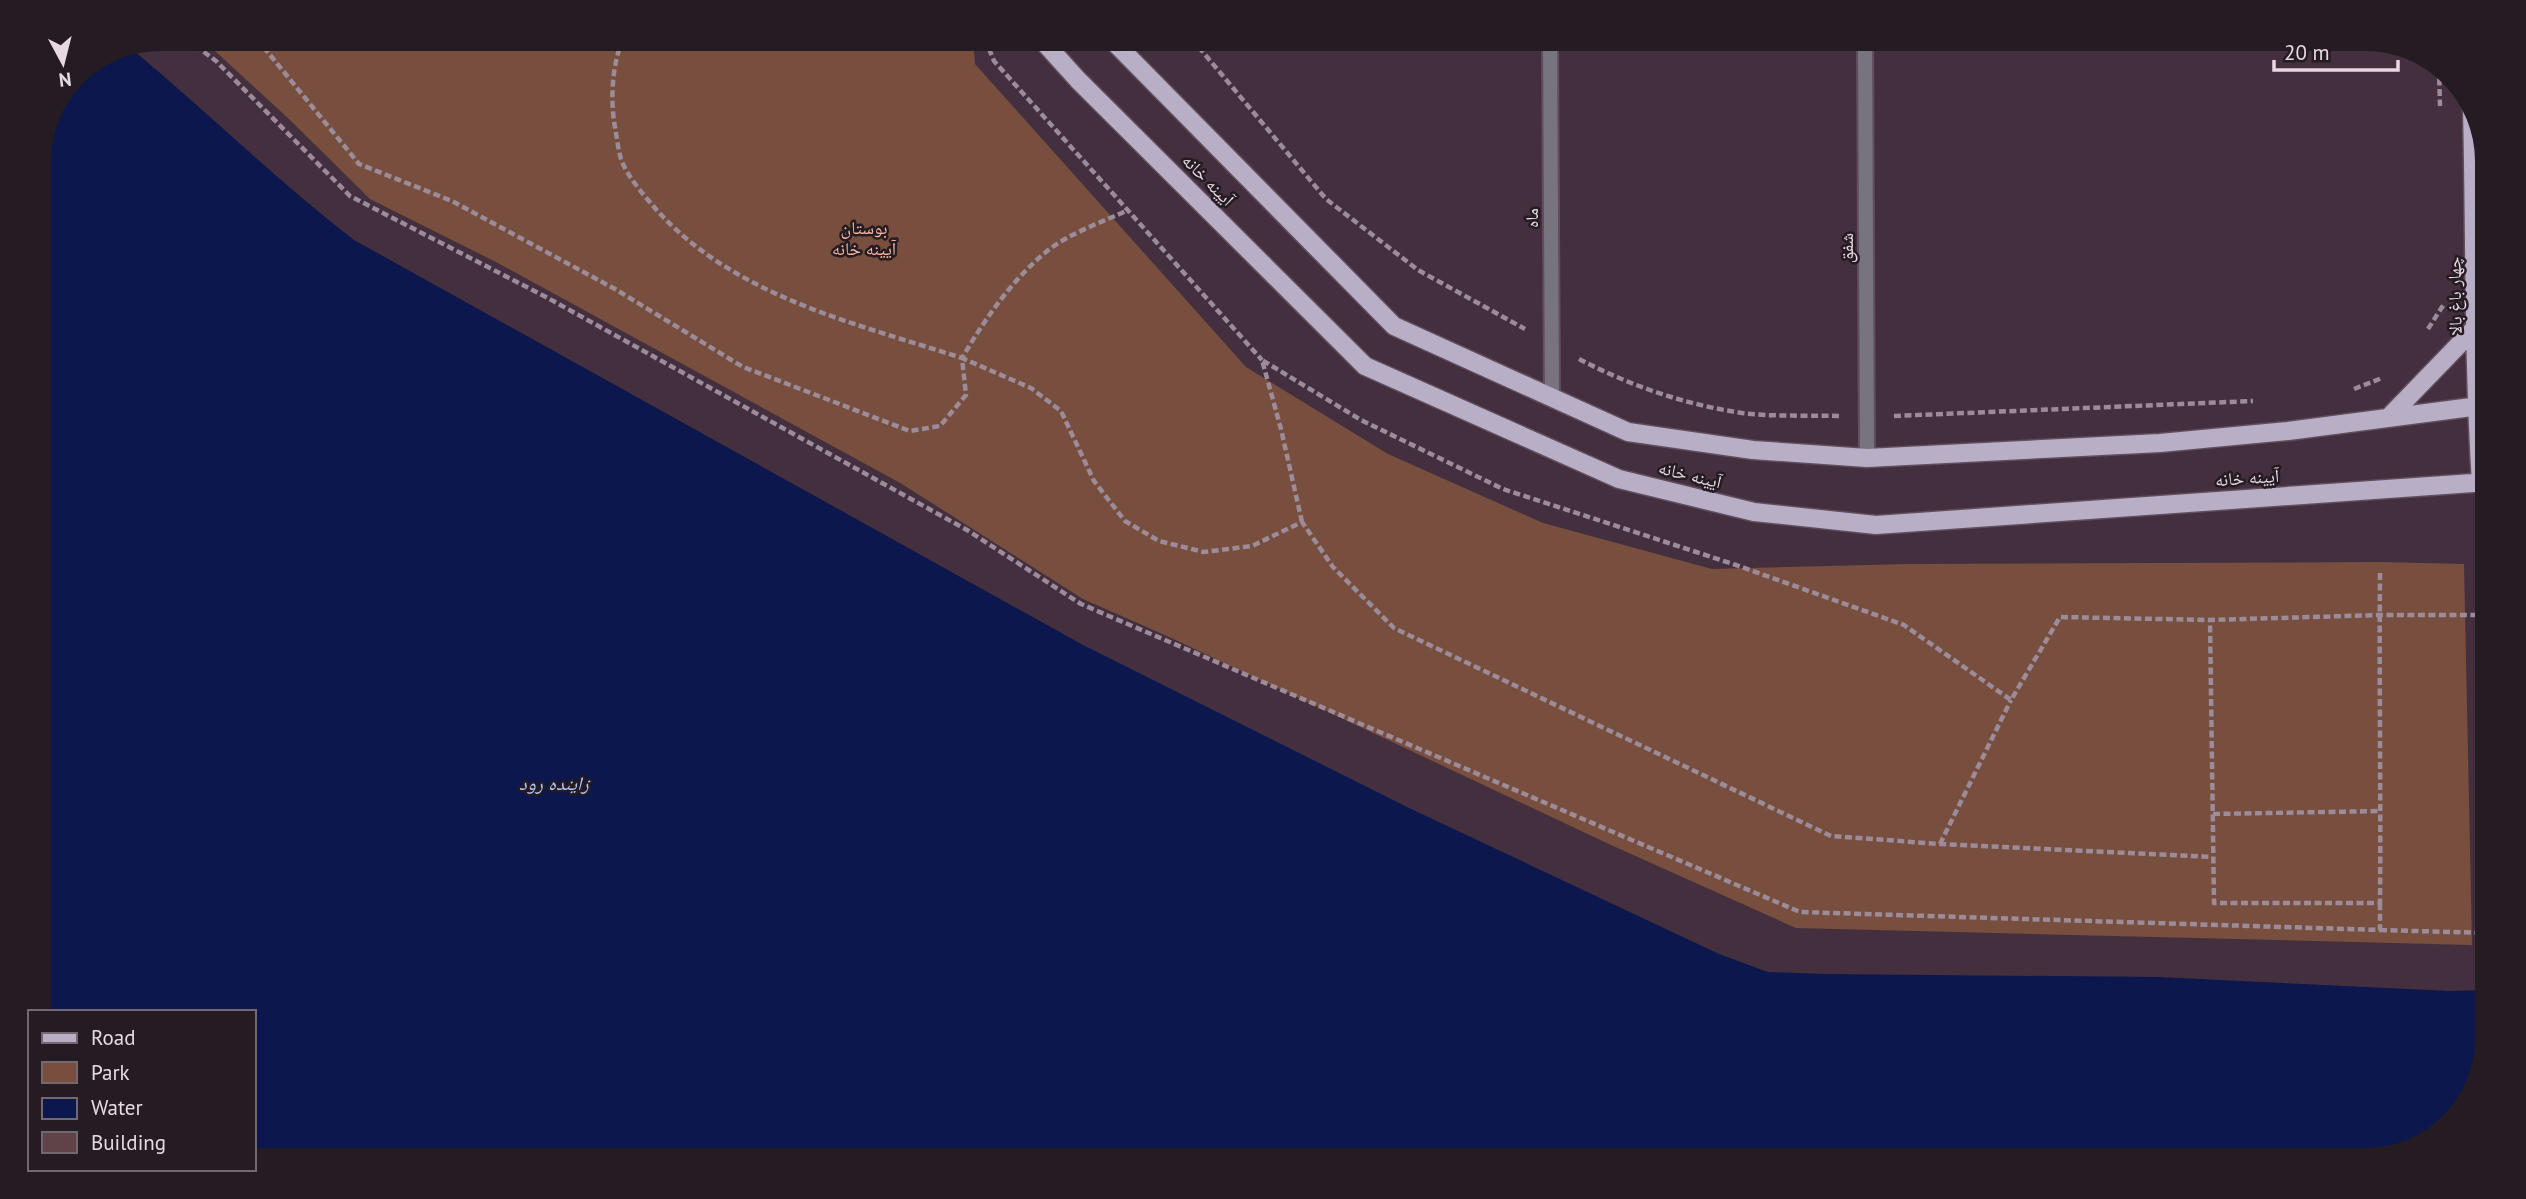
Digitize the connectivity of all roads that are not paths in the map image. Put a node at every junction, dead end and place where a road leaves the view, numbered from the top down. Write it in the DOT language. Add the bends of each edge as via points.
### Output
graph roads {
  1 [pos="1053,51"];
  2 [pos="1124,51"];
  3 [pos="1550,51"];
  4 [pos="1865,51"];
  5 [pos="2473,138"];
  6 [pos="2475,239"];
  7 [pos="2475,328"];
  8 [pos="1552,398"];
  9 [pos="2475,406"];
  10 [pos="2388,418"];
  11 [pos="1867,458"];
  12 [pos="2475,484"];
  1 -- 12 [label="main road, آیینه خانه" via="1364,366 1619,479 1754,512 1876,525"];
  2 -- 8 [label="main road, آیینه خانه" via="1394,326"];
  3 -- 8 [label="street, ماه"];
  4 -- 11 [label="street, شفق"];
  5 -- 6 [label="main road, چهار باغ بالا"];
  7 -- 10 [label="main road"];
  8 -- 11 [label="main road, آیینه خانه" via="1628,432 1753,450"];
  9 -- 10 [label="main road, آیینه خانه"];
  10 -- 11 [label="main road, آیینه خانه" via="2160,443"];
}
